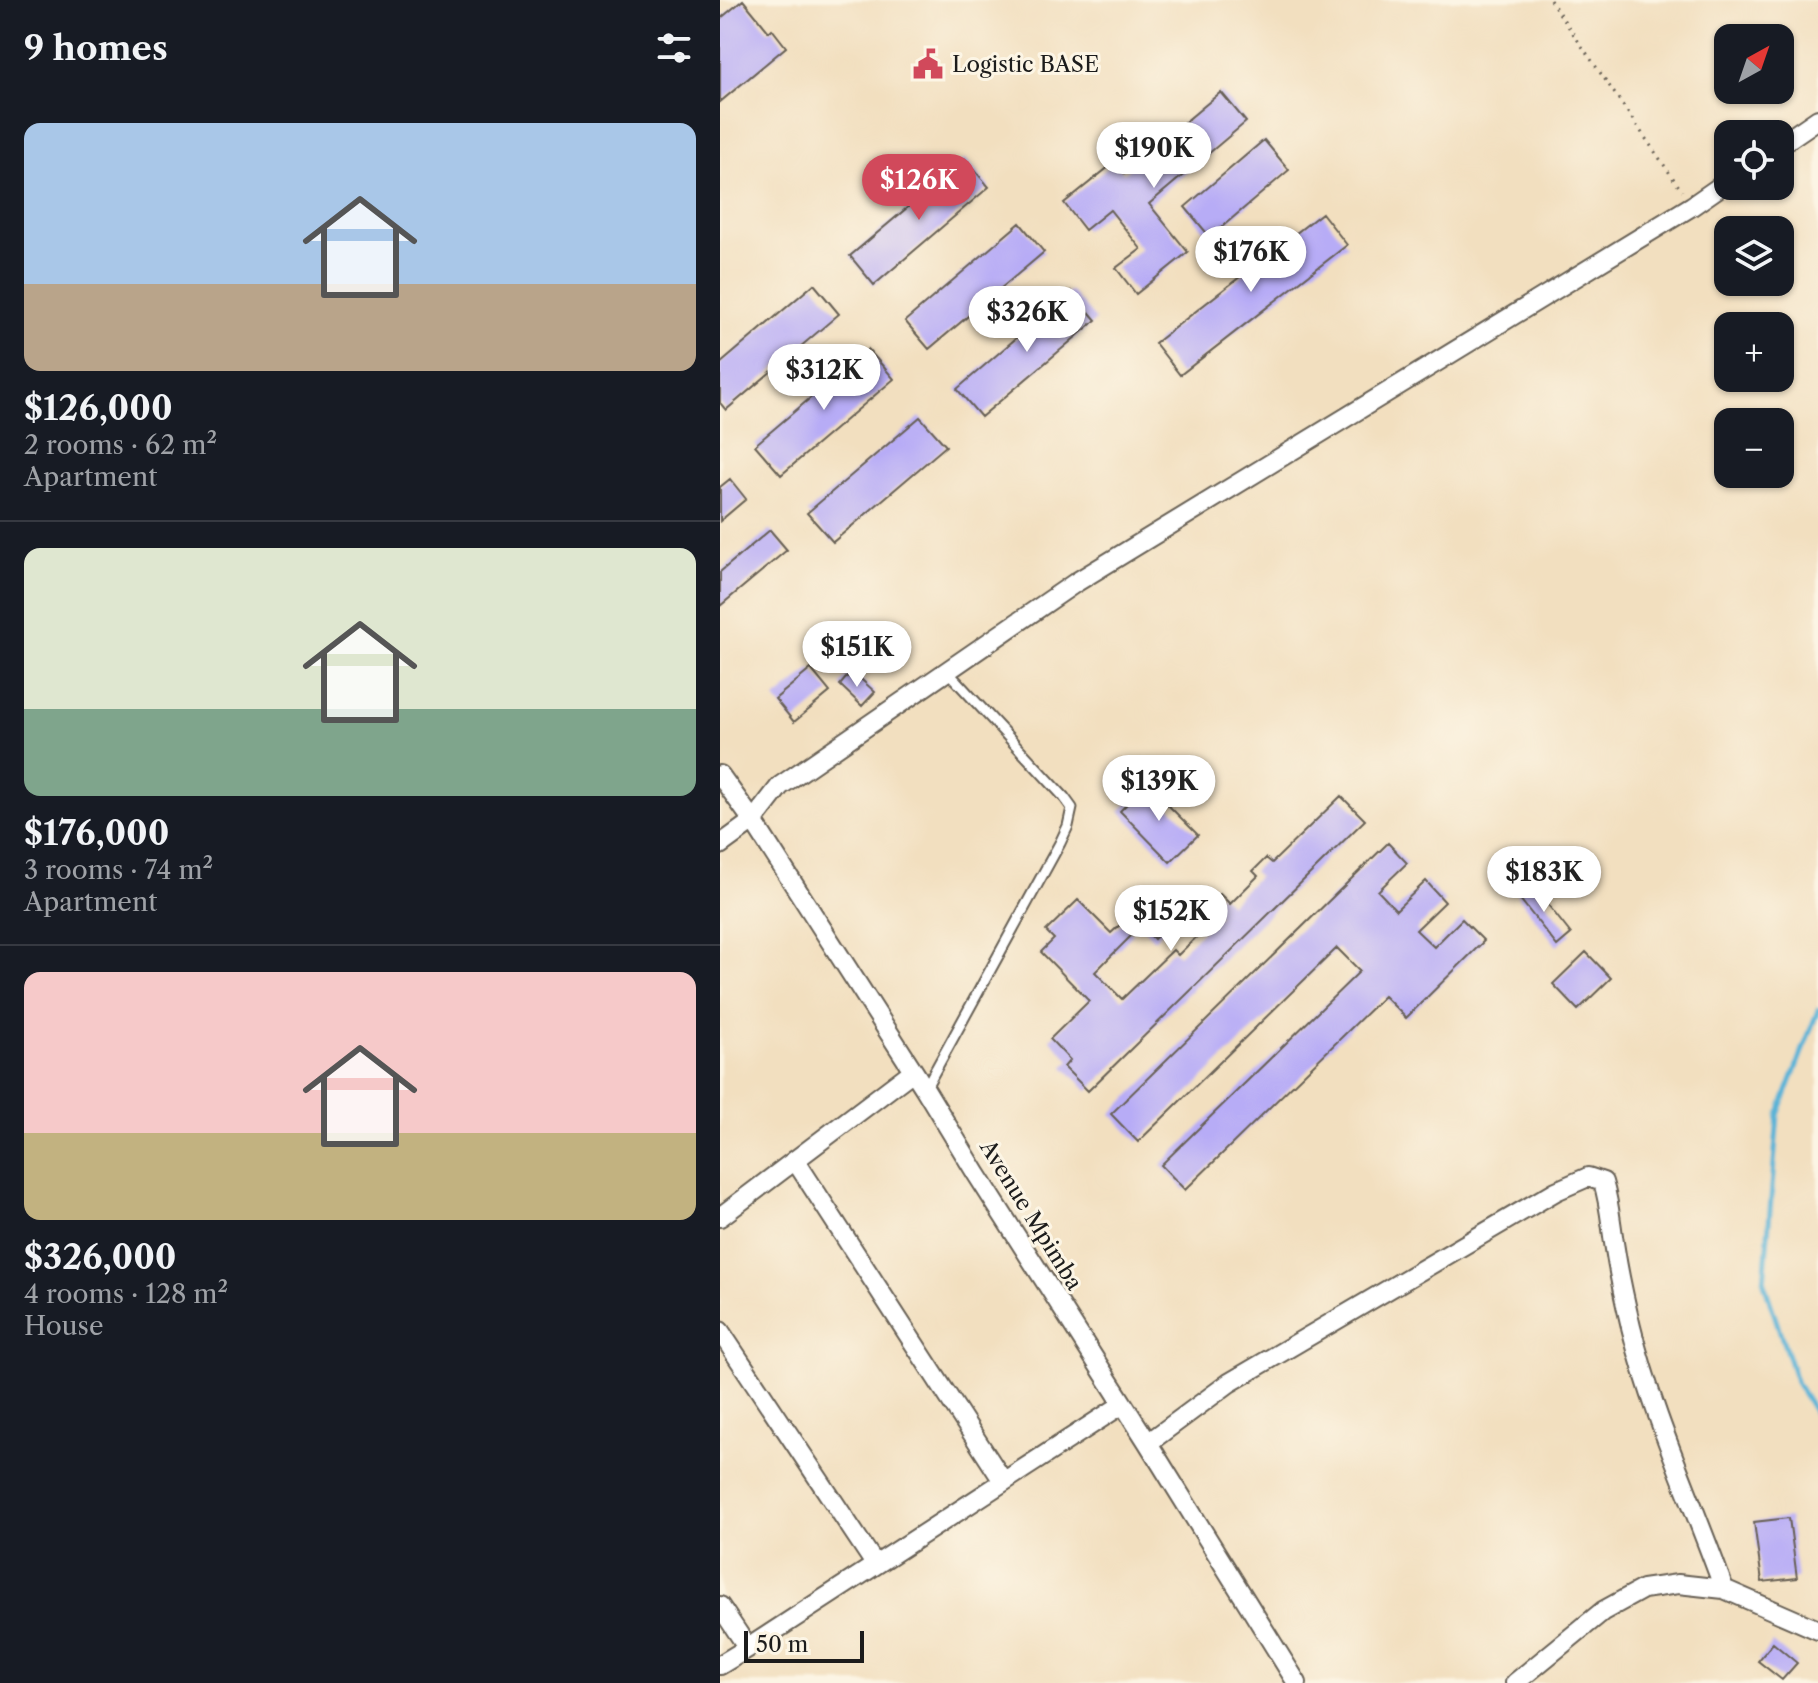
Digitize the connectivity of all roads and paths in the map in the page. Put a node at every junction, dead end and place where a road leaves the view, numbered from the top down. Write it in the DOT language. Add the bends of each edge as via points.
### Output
graph roads {
  1 [pos="1550,0"];
  2 [pos="1818,119"];
  3 [pos="1794,135"];
  4 [pos="1714,191"];
  5 [pos="1692,206"];
  6 [pos="948,672"];
  7 [pos="720,775"];
  8 [pos="753,821"];
  9 [pos="720,845"];
  10 [pos="913,1071"];
  11 [pos="925,1089"];
  12 [pos="795,1160"];
  13 [pos="720,1217"];
  14 [pos="720,1331"];
  15 [pos="1123,1404"];
  16 [pos="1148,1443"];
  17 [pos="1003,1481"];
  18 [pos="875,1564"];
  19 [pos="1724,1589"];
  20 [pos="720,1606"];
  21 [pos="1818,1630"];
  22 [pos="748,1648"];
  23 [pos="720,1665"];
  24 [pos="1297,1683"];
  25 [pos="1515,1683"];
  1 -- 5 [label="path"];
  2 -- 3 [label="street"];
  4 -- 5 [label="street"];
  5 -- 6 [label="street" via="1075,583"];
  6 -- 8 [label="street" via="780,786"];
  6 -- 11 [label="lane" via="1072,808 1060,843"];
  7 -- 8 [label="street, Avenue Mpimba"];
  8 -- 9 [label="street"];
  8 -- 10 [label="street, Avenue Mpimba"];
  10 -- 11 [label="street, Avenue Mpimba"];
  10 -- 12 [label="street"];
  11 -- 15 [label="street, Avenue Mpimba"];
  12 -- 13 [label="street"];
  12 -- 17 [label="street"];
  14 -- 18 [label="street"];
  15 -- 16 [label="street, Avenue Mpimba"];
  15 -- 17 [label="street"];
  16 -- 19 [label="street" via="1229,1383 1588,1177 1603,1182 1635,1342"];
  16 -- 24 [label="street, Avenue Mpimba"];
  17 -- 18 [label="street"];
  18 -- 22 [label="street"];
  19 -- 21 [label="street"];
  19 -- 25 [label="street" via="1678,1584 1643,1589 1603,1611"];
  20 -- 22 [label="street"];
  22 -- 23 [label="street"];
}
